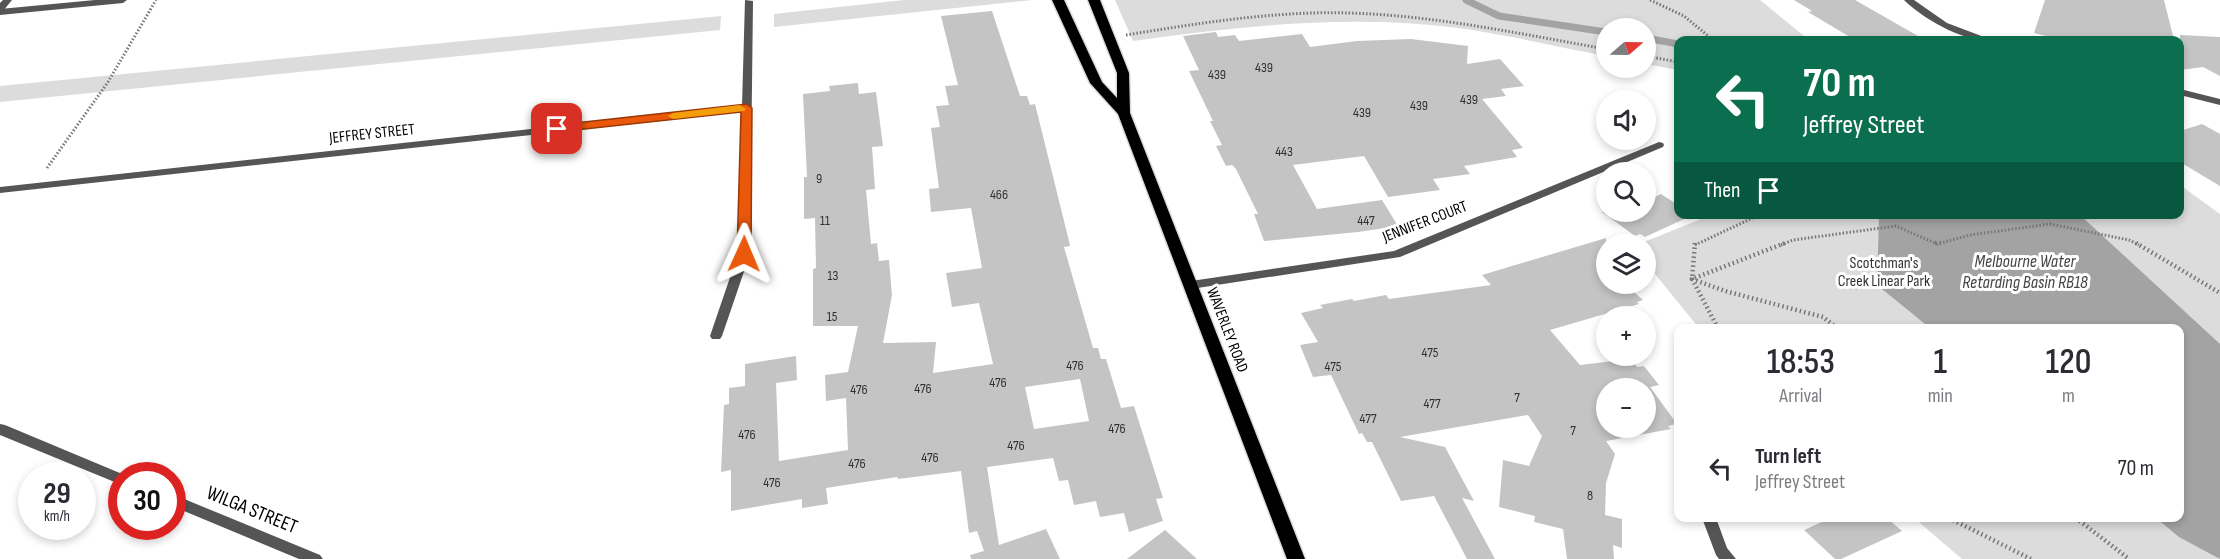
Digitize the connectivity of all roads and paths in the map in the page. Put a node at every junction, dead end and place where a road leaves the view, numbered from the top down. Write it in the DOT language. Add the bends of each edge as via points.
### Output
graph roads {
  1 [pos="8,0"];
  2 [pos="123,0"];
  3 [pos="156,0"];
  4 [pos="752,0"];
  5 [pos="1058,0"];
  6 [pos="1094,0"];
  7 [pos="1650,0"];
  8 [pos="1908,0"];
  9 [pos="0,10"];
  10 [pos="1709,36"];
  11 [pos="1976,36"];
  12 [pos="1109,37"];
  13 [pos="1596,47"];
  14 [pos="1656,58"];
  15 [pos="1674,61"];
  16 [pos="2184,93"];
  17 [pos="2220,102"];
  18 [pos="747,108"];
  19 [pos="1124,113"];
  20 [pos="1659,145"];
  21 [pos="35,186"];
  22 [pos="0,190"];
  23 [pos="1750,219"];
  24 [pos="1692,279"];
  25 [pos="1191,285"];
  26 [pos="2220,293"];
  27 [pos="1716,324"];
  28 [pos="1833,324"];
  29 [pos="716,336"];
  30 [pos="0,429"];
  31 [pos="108,473"];
  32 [pos="186,506"];
  33 [pos="1710,522"];
  34 [pos="1956,522"];
  35 [pos="2081,522"];
  36 [pos="315,559"];
  37 [pos="1296,559"];
  38 [pos="1728,559"];
  39 [pos="2031,559"];
  40 [pos="2128,559"];
  1 -- 9 [label="street"];
  2 -- 9 [label="street"];
  3 -- 21 [label="path" via="108,82"];
  4 -- 18 [label="street"];
  5 -- 19 [label="main road, WAVERLEY ROAD" via="1096,83"];
  6 -- 12 [label="main road, WAVERLEY ROAD"];
  7 -- 10 [label="path" via="1690,19"];
  8 -- 11 [label="street" via="1944,25"];
  12 -- 13 [label="path" via="1253,16 1341,13 1479,26"];
  12 -- 19 [label="main road, WAVERLEY ROAD" via="1123,73"];
  14 -- 15 [label="path"];
  16 -- 17 [label="street"];
  18 -- 21 [label="street, JEFFREY STREET"];
  18 -- 29 [label="street" via="744,254"];
  19 -- 25 [label="main road, WAVERLEY ROAD"];
  20 -- 25 [label="street, JENNIFER COURT" via="1396,254"];
  21 -- 22 [label="street, JEFFREY STREET"];
  23 -- 24 [label="path" via="1695,243"];
  24 -- 26 [label="path" via="1793,240 1896,226 1937,244 1970,235 2050,224 2129,240"];
  24 -- 27 [label="path"];
  24 -- 28 [label="path" via="1823,317"];
  25 -- 37 [label="main road, WAVERLEY ROAD"];
  30 -- 31 [label="street"];
  32 -- 36 [label="street, WILGA STREET"];
  33 -- 38 [label="street"];
  34 -- 39 [label="path"];
  35 -- 40 [label="path"];
}
